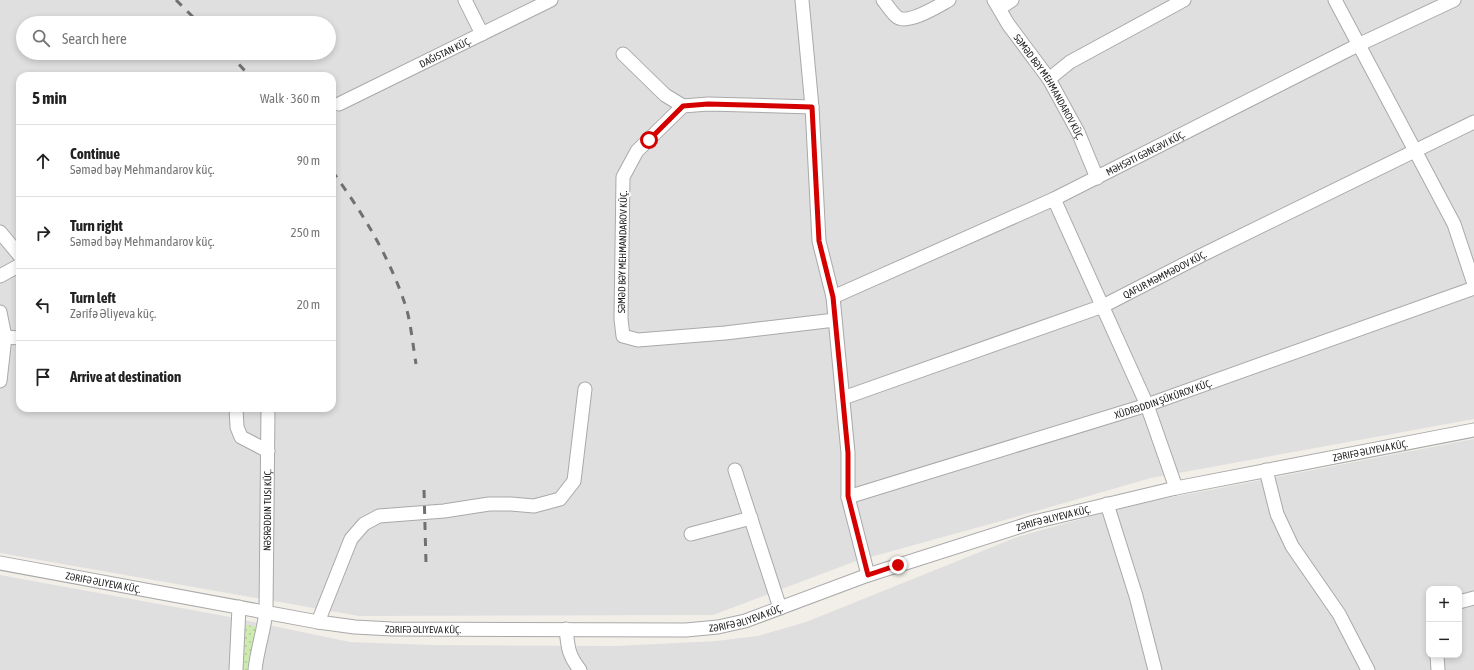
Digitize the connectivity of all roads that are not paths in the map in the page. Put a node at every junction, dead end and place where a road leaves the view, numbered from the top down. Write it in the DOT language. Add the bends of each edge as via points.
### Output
graph roads {
  1 [pos="465,0"];
  2 [pos="551,0"];
  3 [pos="802,0"];
  4 [pos="883,0"];
  5 [pos="949,0"];
  6 [pos="1012,0"];
  7 [pos="1184,0"];
  8 [pos="1335,0"];
  9 [pos="1454,0"];
  10 [pos="997,4"];
  11 [pos="482,34"];
  12 [pos="1358,45"];
  13 [pos="623,54"];
  14 [pos="1049,79"];
  15 [pos="339,104"];
  16 [pos="683,106"];
  17 [pos="812,107"];
  18 [pos="1474,122"];
  19 [pos="1415,150"];
  20 [pos="1097,178"];
  21 [pos="1054,198"];
  22 [pos="0,232"];
  23 [pos="16,251"];
  24 [pos="16,267"];
  25 [pos="0,276"];
  26 [pos="1474,284"];
  27 [pos="1474,288"];
  28 [pos="833,297"];
  29 [pos="1103,306"];
  30 [pos="0,312"];
  31 [pos="835,320"];
  32 [pos="6,337"];
  33 [pos="16,338"];
  34 [pos="0,381"];
  35 [pos="585,389"];
  36 [pos="843,398"];
  37 [pos="1147,404"];
  38 [pos="236,412"];
  39 [pos="268,412"];
  40 [pos="1474,430"];
  41 [pos="268,451"];
  42 [pos="735,470"];
  43 [pos="1266,470"];
  44 [pos="1176,488"];
  45 [pos="848,496"];
  46 [pos="1107,504"];
  47 [pos="751,518"];
  48 [pos="691,534"];
  49 [pos="0,563"];
  50 [pos="868,575"];
  51 [pos="1474,598"];
  52 [pos="1462,601"];
  53 [pos="239,606"];
  54 [pos="780,608"];
  55 [pos="266,611"];
  56 [pos="318,622"];
  57 [pos="566,629"];
  58 [pos="1437,658"];
  59 [pos="236,670"];
  60 [pos="255,670"];
  61 [pos="580,670"];
  62 [pos="1155,670"];
  63 [pos="1368,670"];
  64 [pos="1438,670"];
  1 -- 11 [label="street"];
  2 -- 11 [label="street"];
  3 -- 17 [label="street"];
  4 -- 5 [label="street" via="897,17 905,20"];
  6 -- 10 [label="street"];
  7 -- 14 [label="street" via="1070,62"];
  8 -- 12 [label="street"];
  9 -- 12 [label="street, MƏHSƏTI GƏNCƏVI KÜÇ."];
  10 -- 14 [label="street, SƏMƏD BƏY MEHMANDAROV KÜÇ." via="1008,24"];
  11 -- 15 [label="street"];
  12 -- 19 [label="street"];
  12 -- 20 [label="street, MƏHSƏTI GƏNCƏVI KÜÇ."];
  13 -- 16 [label="street" via="665,95"];
  14 -- 20 [label="street, SƏMƏD BƏY MEHMANDAROV KÜÇ." via="1078,132"];
  16 -- 17 [label="street" via="708,104"];
  16 -- 31 [label="street, SƏMƏD BƏY MEHMANDAROV KÜÇ." via="638,151 623,177 623,336 638,340"];
  17 -- 28 [label="street" via="819,241"];
  18 -- 19 [label="street, QAFUR MƏMMƏDOV KÜÇ."];
  19 -- 26 [label="street" via="1454,224"];
  19 -- 29 [label="street, QAFUR MƏMMƏDOV KÜÇ."];
  20 -- 21 [label="street, MƏHSƏTI GƏNCƏVI KÜÇ."];
  21 -- 28 [label="street, MƏHSƏTI GƏNCƏVI KÜÇ."];
  21 -- 29 [label="street"];
  22 -- 23 [label="street"];
  24 -- 25 [label="street"];
  27 -- 37 [label="street, XÜDRƏDDIN ŞÜKÜROV KÜÇ."];
  28 -- 31 [label="street"];
  29 -- 36 [label="street, QAFUR MƏMMƏDOV KÜÇ."];
  29 -- 37 [label="street"];
  30 -- 32 [label="street"];
  31 -- 36 [label="street"];
  32 -- 33 [label="street"];
  32 -- 34 [label="street"];
  35 -- 56 [label="street" via="574,480 560,499 534,506 489,504 444,511 379,516 364,524 351,539"];
  36 -- 45 [label="street" via="848,453"];
  37 -- 44 [label="street"];
  37 -- 45 [label="street, XÜDRƏDDIN ŞÜKÜROV KÜÇ."];
  38 -- 41 [label="street" via="237,427 241,437"];
  39 -- 41 [label="street, NƏSRƏDDIN TUSI KÜÇ."];
  40 -- 43 [label="street, ZƏRIFƏ ƏLIYEVA KÜÇ."];
  41 -- 55 [label="street, NƏSRƏDDIN TUSI KÜÇ."];
  42 -- 47 [label="street"];
  43 -- 44 [label="street, ZƏRIFƏ ƏLIYEVA KÜÇ."];
  43 -- 63 [label="street" via="1277,514 1292,546 1339,614"];
  44 -- 46 [label="street, ZƏRIFƏ ƏLIYEVA KÜÇ."];
  45 -- 50 [label="street"];
  46 -- 50 [label="street, ZƏRIFƏ ƏLIYEVA KÜÇ." via="1034,522"];
  46 -- 62 [label="street" via="1136,596"];
  47 -- 48 [label="street"];
  47 -- 54 [label="street"];
  49 -- 53 [label="street, ZƏRIFƏ ƏLIYEVA KÜÇ."];
  50 -- 54 [label="street, ZƏRIFƏ ƏLIYEVA KÜÇ."];
  51 -- 52 [label="street"];
  53 -- 55 [label="street, ZƏRIFƏ ƏLIYEVA KÜÇ."];
  53 -- 59 [label="street"];
  54 -- 57 [label="street, ZƏRIFƏ ƏLIYEVA KÜÇ." via="745,621 718,627 686,630"];
  55 -- 56 [label="street, ZƏRIFƏ ƏLIYEVA KÜÇ."];
  55 -- 60 [label="street, NƏSRƏDDIN TUSI KÜÇ."];
  56 -- 57 [label="street, ZƏRIFƏ ƏLIYEVA KÜÇ." via="392,629"];
  57 -- 61 [label="street" via="568,649"];
  58 -- 64 [label="street"];
}
